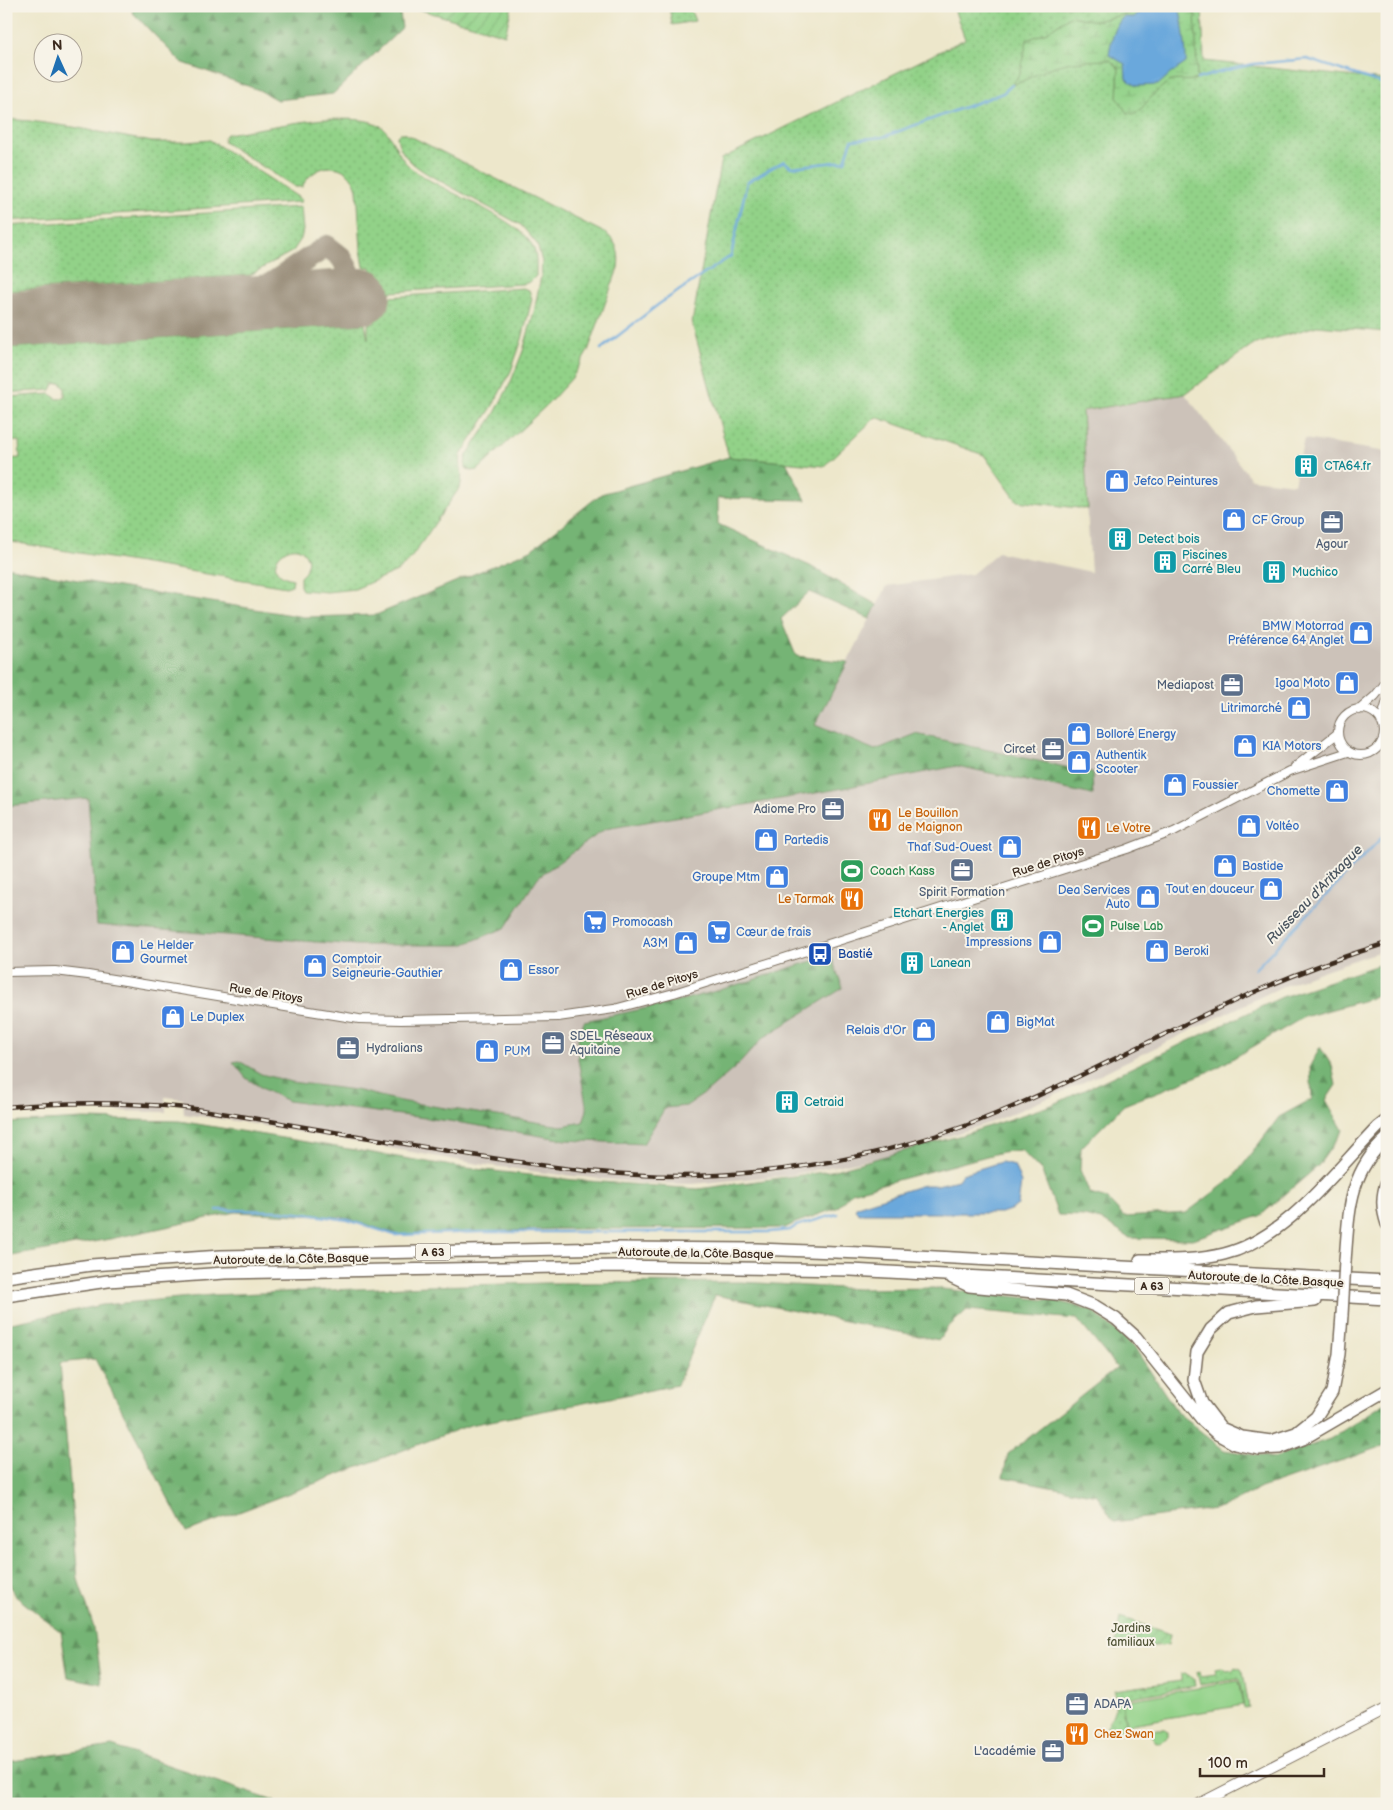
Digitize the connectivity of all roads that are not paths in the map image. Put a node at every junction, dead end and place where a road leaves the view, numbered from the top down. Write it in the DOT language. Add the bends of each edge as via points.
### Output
graph roads {
  1 [pos="1387,681"];
  2 [pos="1387,701"];
  3 [pos="1359,710"];
  4 [pos="1381,722"];
  5 [pos="1338,733"];
  6 [pos="1348,752"];
  7 [pos="1290,771"];
  8 [pos="6,972"];
  9 [pos="1387,1120"];
  10 [pos="1387,1138"];
  11 [pos="1387,1181"];
  12 [pos="1387,1224"];
  13 [pos="1085,1264"];
  14 [pos="948,1275"];
  15 [pos="6,1277"];
  16 [pos="1387,1281"];
  17 [pos="6,1296"];
  18 [pos="1356,1298"];
  19 [pos="1387,1300"];
  20 [pos="1387,1390"];
  21 [pos="1387,1708"];
  22 [pos="1199,1804"];
  1 -- 3 [label="street"];
  2 -- 4 [label="street"];
  3 -- 4 [label="street" via="1372,712"];
  3 -- 5 [label="street" via="1344,717"];
  4 -- 6 [label="street" via="1383,738 1376,749 1363,755"];
  5 -- 6 [label="street"];
  5 -- 7 [label="street"];
  6 -- 7 [label="street"];
  7 -- 8 [label="street, Rue de Pitoys" via="1174,831 1127,849 674,993 595,1012 524,1018 359,1019 88,975 55,971"];
  9 -- 13 [label="highway" via="1305,1205 1282,1225 1243,1248 1204,1257"];
  10 -- 18 [label="highway, bridge" via="1361,1169 1353,1190 1349,1214 1345,1261 1342,1316 1339,1354 1332,1392 1316,1417 1296,1433 1271,1442 1242,1438 1221,1428 1202,1402 1194,1380 1197,1352 1211,1329 1229,1313 1256,1306"];
  11 -- 12 [label="highway" via="1382,1192 1382,1209"];
  13 -- 15 [label="highway, Autoroute de la Côte Basque / A 63" via="757,1249 616,1248 221,1256 91,1265"];
  13 -- 16 [label="highway, Autoroute de la Côte Basque / A 63"];
  14 -- 17 [label="highway, Autoroute de la Côte Basque / A 63" via="616,1266 235,1273 108,1281"];
  14 -- 18 [label="highway, Autoroute de la Côte Basque / A 63"];
  14 -- 20 [label="highway" via="968,1286 1066,1295 1095,1306 1136,1337 1203,1422 1235,1444 1259,1449 1280,1448 1303,1439"];
  18 -- 19 [label="highway, Autoroute de la Côte Basque / A 63"];
  21 -- 22 [label="main road"];
}
